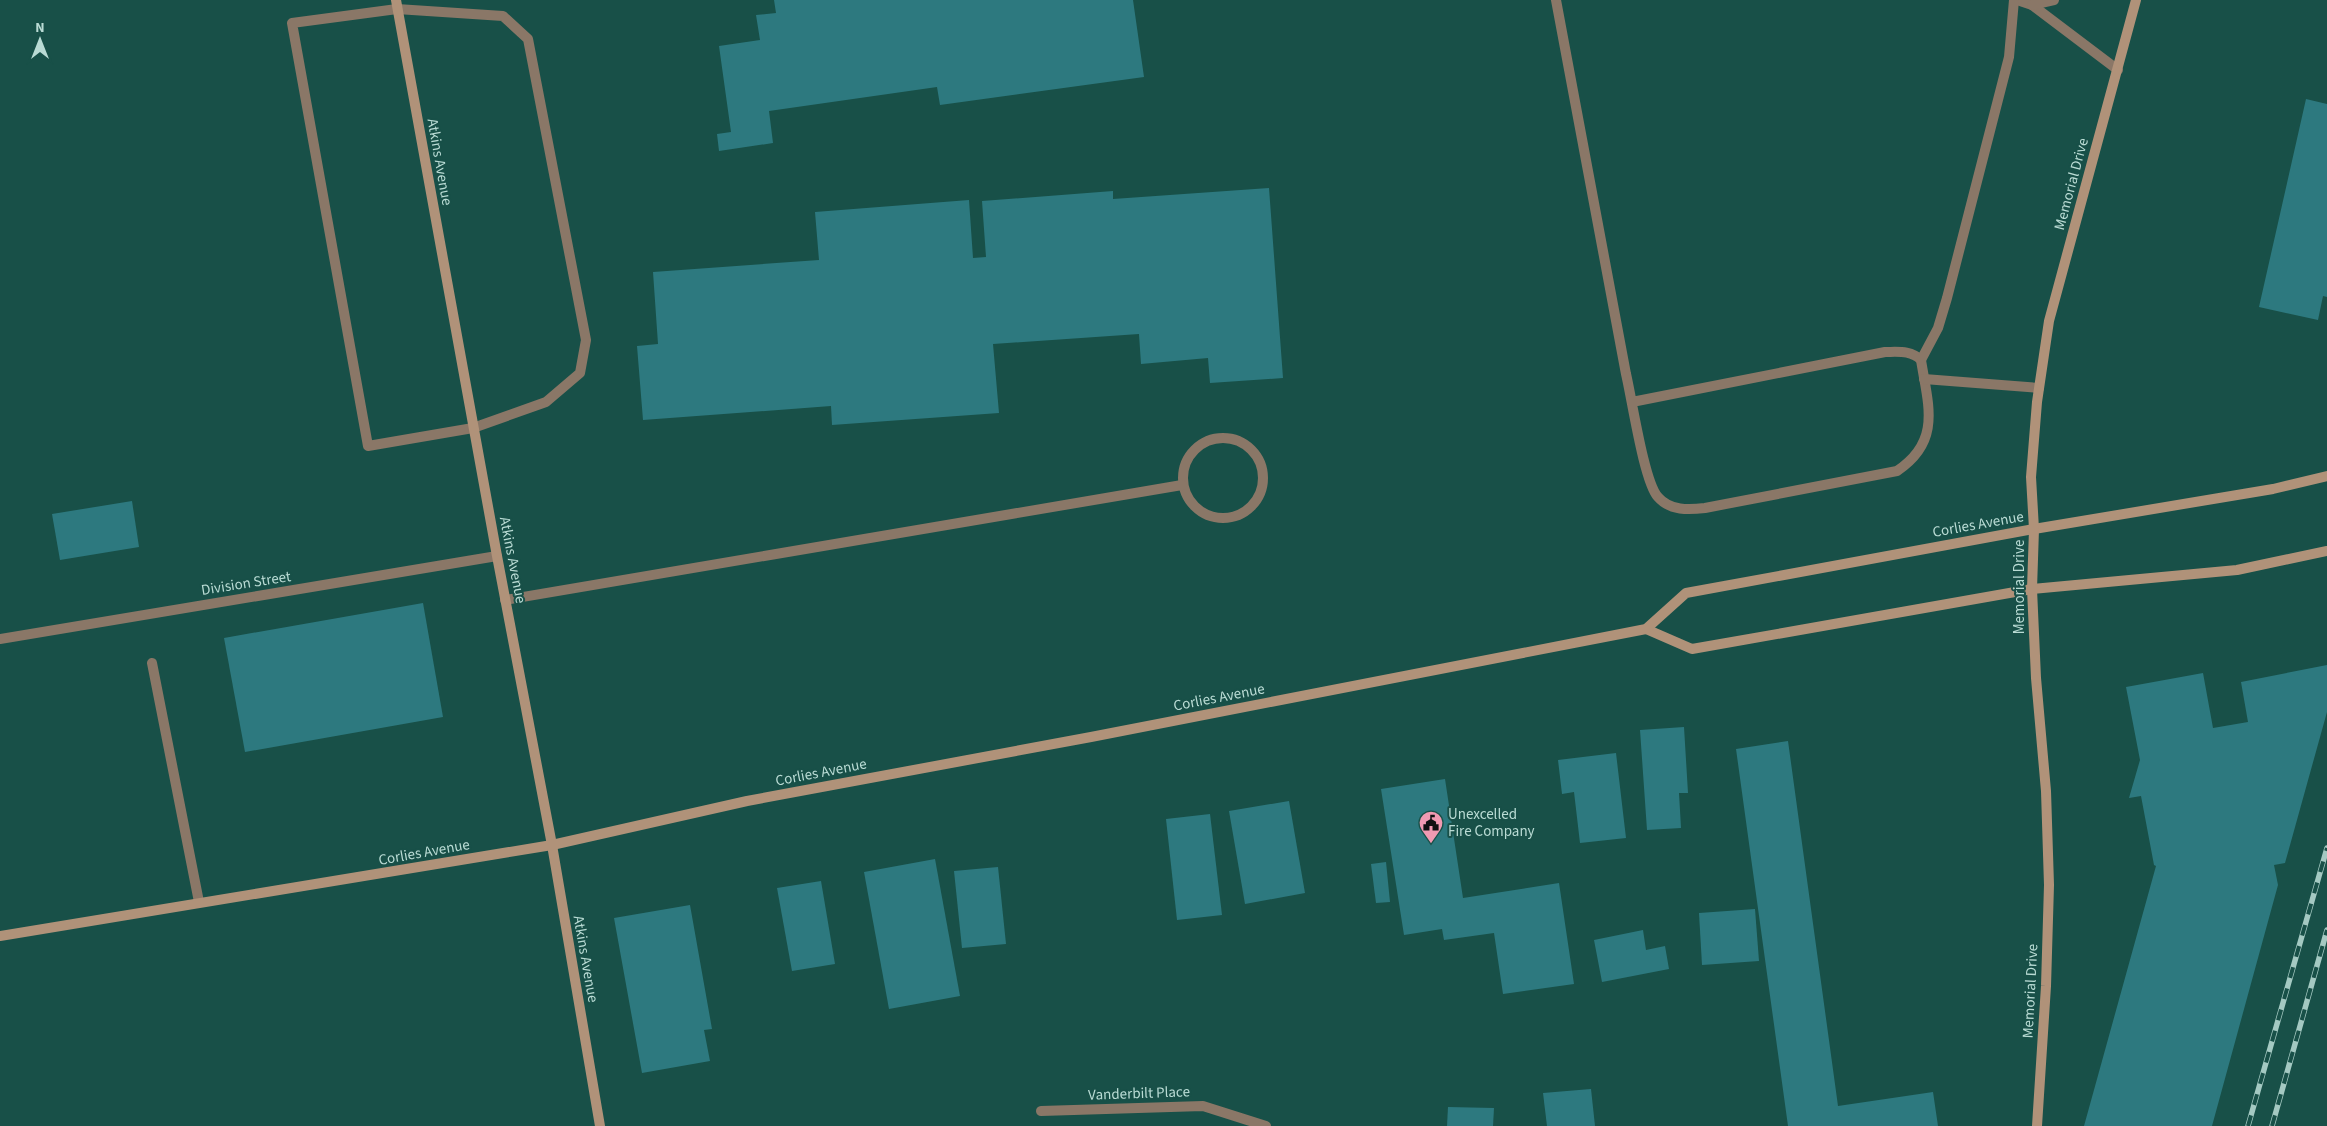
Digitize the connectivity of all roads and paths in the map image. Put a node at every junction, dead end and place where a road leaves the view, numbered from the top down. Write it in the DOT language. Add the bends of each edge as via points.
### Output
graph roads {
  1 [pos="1556,0"];
  2 [pos="2015,0"];
  3 [pos="2054,0"];
  4 [pos="2136,0"];
  5 [pos="396,4"];
  6 [pos="2032,5"];
  7 [pos="2118,70"];
  8 [pos="1921,360"];
  9 [pos="1924,379"];
  10 [pos="2039,388"];
  11 [pos="1632,402"];
  12 [pos="473,428"];
  13 [pos="2327,476"];
  14 [pos="1182,485"];
  15 [pos="2034,529"];
  16 [pos="2327,551"];
  17 [pos="496,556"];
  18 [pos="2032,590"];
  19 [pos="505,600"];
  20 [pos="1646,629"];
  21 [pos="0,639"];
  22 [pos="152,663"];
  23 [pos="552,845"];
  24 [pos="199,902"];
  25 [pos="0,936"];
  26 [pos="1041,1111"];
  27 [pos="600,1126"];
  28 [pos="1266,1126"];
  29 [pos="2037,1126"];
  1 -- 11 [label="street"];
  2 -- 6 [label="street"];
  2 -- 8 [label="street" via="2009,57 1947,298 1938,328"];
  3 -- 6 [label="street"];
  4 -- 7 [label="main road, Memorial Drive"];
  5 -- 12 [label="main road, Atkins Avenue"];
  5 -- 12 [label="street" via="503,16 528,39 586,340 580,373 546,402"];
  5 -- 12 [label="street" via="292,23 368,446"];
  6 -- 7 [label="street"];
  7 -- 10 [label="main road, Memorial Drive" via="2049,321"];
  8 -- 9 [label="street"];
  8 -- 11 [label="street" via="1916,355 1885,352"];
  9 -- 10 [label="street"];
  9 -- 11 [label="street" via="1930,418 1923,445 1897,471 1688,510 1671,506 1658,498 1649,484"];
  10 -- 15 [label="main road, Memorial Drive" via="2031,477"];
  12 -- 17 [label="main road, Atkins Avenue"];
  13 -- 15 [label="main road, Corlies Avenue" via="2273,489"];
  14 -- 14 [label="street" via="1187,499 1200,512 1226,518 1253,506 1264,476 1258,459 1247,444 1234,438 1218,438 1200,443 1189,454"];
  14 -- 19 [label="street"];
  15 -- 18 [label="main road, Memorial Drive"];
  15 -- 20 [label="main road, Corlies Avenue" via="1686,593"];
  16 -- 18 [label="main road" via="2237,570"];
  17 -- 19 [label="main road, Atkins Avenue"];
  17 -- 21 [label="street, Division Street"];
  18 -- 20 [label="main road" via="1692,648"];
  18 -- 29 [label="main road, Memorial Drive" via="2049,885"];
  19 -- 23 [label="main road, Atkins Avenue"];
  20 -- 23 [label="main road, Corlies Avenue" via="747,802"];
  22 -- 24 [label="street"];
  23 -- 24 [label="main road, Corlies Avenue"];
  23 -- 27 [label="main road, Atkins Avenue"];
  24 -- 25 [label="main road, Corlies Avenue"];
  26 -- 28 [label="street, Vanderbilt Place" via="1203,1106"];
}
